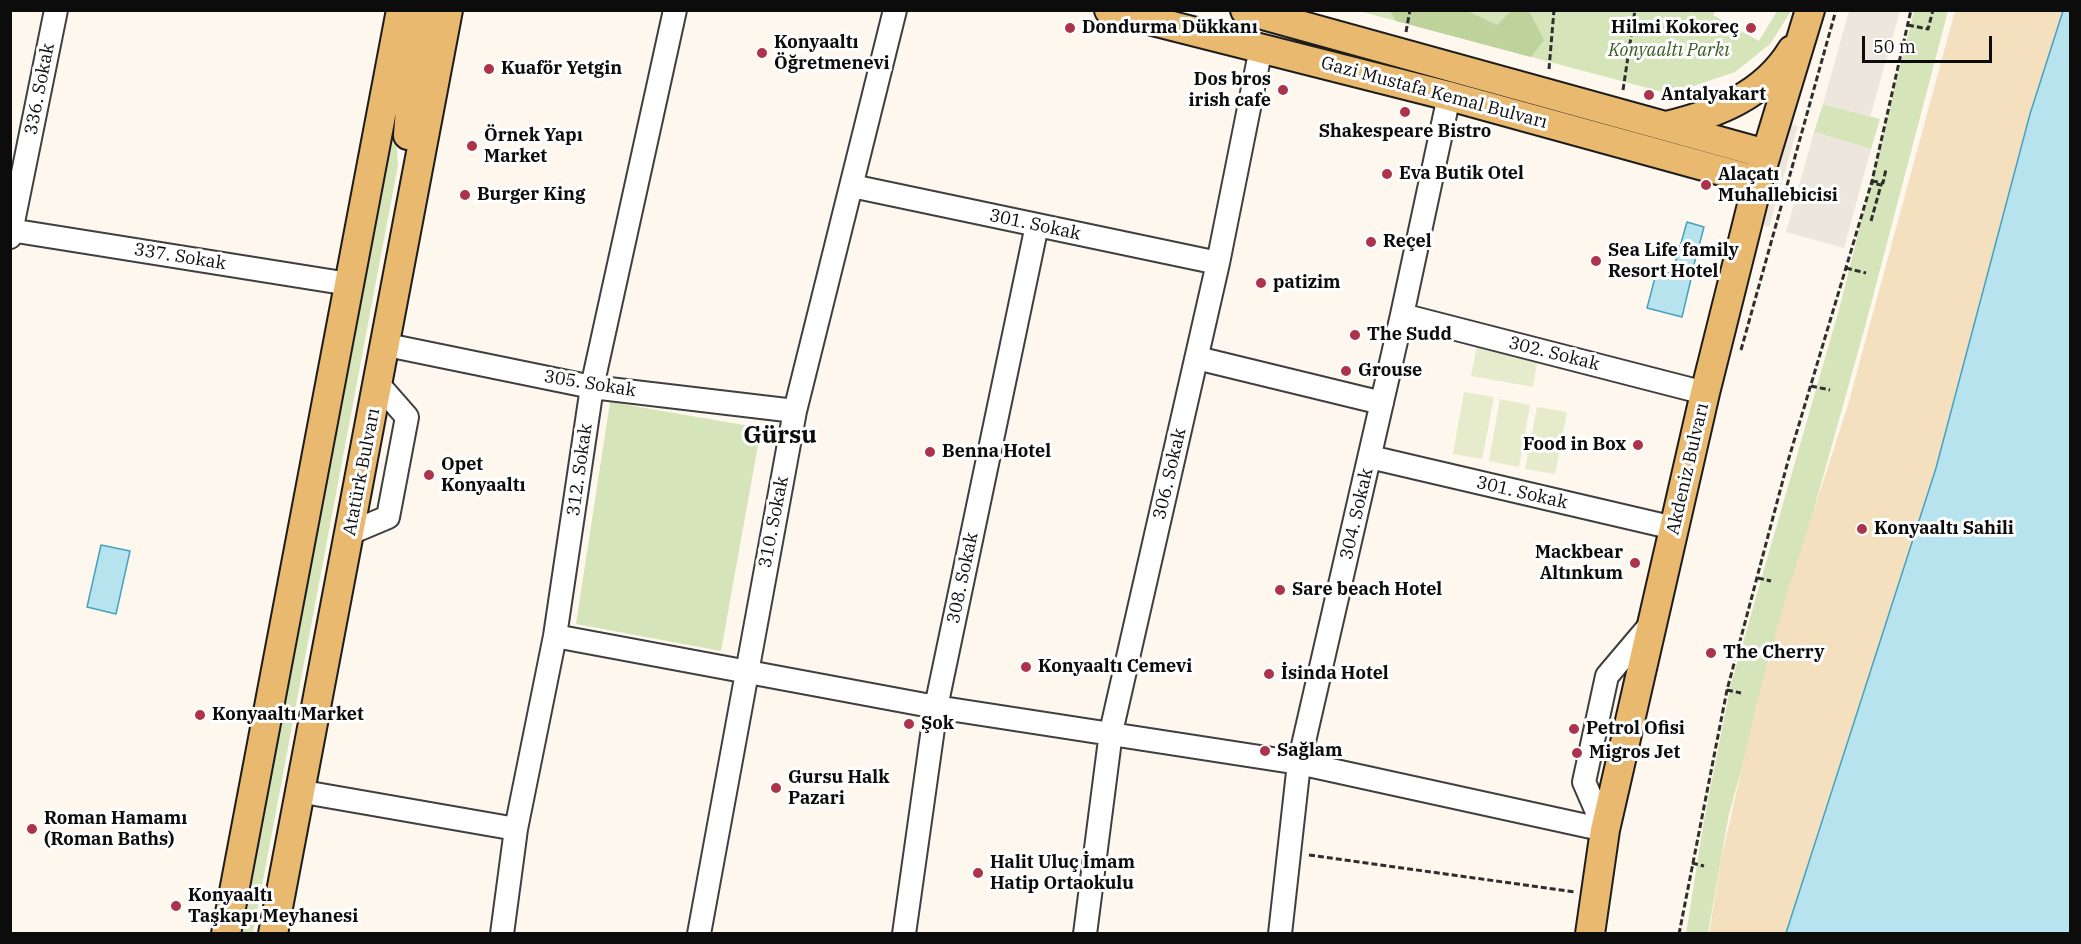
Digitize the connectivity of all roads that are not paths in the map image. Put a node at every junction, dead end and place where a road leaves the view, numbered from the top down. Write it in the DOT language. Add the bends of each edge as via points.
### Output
graph roads {
  1 [pos="56,10"];
  2 [pos="401,10"];
  3 [pos="427,10"];
  4 [pos="448,10"];
  5 [pos="675,10"];
  6 [pos="895,10"];
  7 [pos="1109,10"];
  8 [pos="1261,12"];
  9 [pos="1806,22"];
  10 [pos="1261,48"];
  11 [pos="1455,68"];
  12 [pos="1449,96"];
  13 [pos="1666,127"];
  14 [pos="1762,168"];
  15 [pos="852,186"];
  16 [pos="414,197"];
  17 [pos="1037,225"];
  18 [pos="11,232"];
  19 [pos="1218,263"];
  20 [pos="349,284"];
  21 [pos="1402,315"];
  22 [pos="387,345"];
  23 [pos="1197,358"];
  24 [pos="592,387"];
  25 [pos="1705,393"];
  26 [pos="1382,403"];
  27 [pos="795,411"];
  28 [pos="1370,457"];
  29 [pos="1674,528"];
  30 [pos="555,636"];
  31 [pos="746,672"];
  32 [pos="936,707"];
  33 [pos="1112,732"];
  34 [pos="1299,763"];
  35 [pos="298,791"];
  36 [pos="516,829"];
  37 [pos="1605,830"];
  38 [pos="226,933"];
  39 [pos="273,933"];
  40 [pos="502,933"];
  41 [pos="699,933"];
  42 [pos="904,933"];
  43 [pos="1085,933"];
  44 [pos="1280,933"];
  45 [pos="1590,933"];
  1 -- 18 [label="street, 336. Sokak"];
  2 -- 20 [label="main road"];
  3 -- 16 [label="main road" via="408,127"];
  4 -- 16 [label="main road, Atatürk Bulvarı"];
  5 -- 24 [label="street, 312. Sokak"];
  6 -- 15 [label="street, 310. Sokak"];
  7 -- 10 [label="main road, Gazi Mustafa Kemal Bulvarı"];
  8 -- 10 [label="main road, 306. Sokak"];
  8 -- 11 [label="main road, Gazi Mustafa Kemal Bulvarı"];
  9 -- 13 [label="main road" via="1784,64 1766,83 1725,109"];
  9 -- 14 [label="main road, Akdeniz Bulvarı"];
  10 -- 12 [label="main road, Gazi Mustafa Kemal Bulvarı"];
  10 -- 19 [label="street, 306. Sokak"];
  11 -- 12 [label="main road"];
  11 -- 13 [label="main road, Gazi Mustafa Kemal Bulvarı"];
  12 -- 14 [label="main road, Gazi Mustafa Kemal Bulvarı"];
  12 -- 21 [label="street, 304. Sokak"];
  13 -- 14 [label="main road, Gazi Mustafa Kemal Bulvarı"];
  14 -- 25 [label="main road, Akdeniz Bulvarı"];
  15 -- 17 [label="street, 301. Sokak"];
  15 -- 27 [label="street, 310. Sokak"];
  16 -- 22 [label="main road, Atatürk Bulvarı"];
  17 -- 19 [label="street, 301. Sokak"];
  17 -- 32 [label="street, 308. Sokak"];
  18 -- 20 [label="street, 337. Sokak"];
  19 -- 23 [label="street, 306. Sokak"];
  20 -- 38 [label="main road"];
  21 -- 25 [label="street, 302. Sokak"];
  21 -- 26 [label="street, 304. Sokak"];
  22 -- 24 [label="street, 305. Sokak"];
  22 -- 35 [label="main road, Atatürk Bulvarı"];
  23 -- 26 [label="street"];
  23 -- 33 [label="street, 306. Sokak"];
  24 -- 27 [label="street, 305. Sokak"];
  24 -- 30 [label="street, 312. Sokak"];
  25 -- 29 [label="main road, Akdeniz Bulvarı"];
  26 -- 28 [label="street, 304. Sokak"];
  27 -- 31 [label="street, 310. Sokak"];
  28 -- 29 [label="street, 301. Sokak"];
  28 -- 34 [label="street, 304. Sokak"];
  29 -- 37 [label="main road, Akdeniz Bulvarı"];
  30 -- 31 [label="street"];
  30 -- 36 [label="street, 312. Sokak"];
  31 -- 32 [label="street"];
  31 -- 41 [label="street, 310. Sokak"];
  32 -- 33 [label="street"];
  32 -- 42 [label="street, 308. Sokak"];
  33 -- 34 [label="street"];
  33 -- 43 [label="street, 306. Sokak"];
  34 -- 37 [label="street"];
  34 -- 44 [label="street, 304. Sokak"];
  35 -- 36 [label="street"];
  35 -- 39 [label="main road, Atatürk Bulvarı"];
  36 -- 40 [label="street, 312. Sokak"];
  37 -- 45 [label="main road, Akdeniz Bulvarı"];
}
